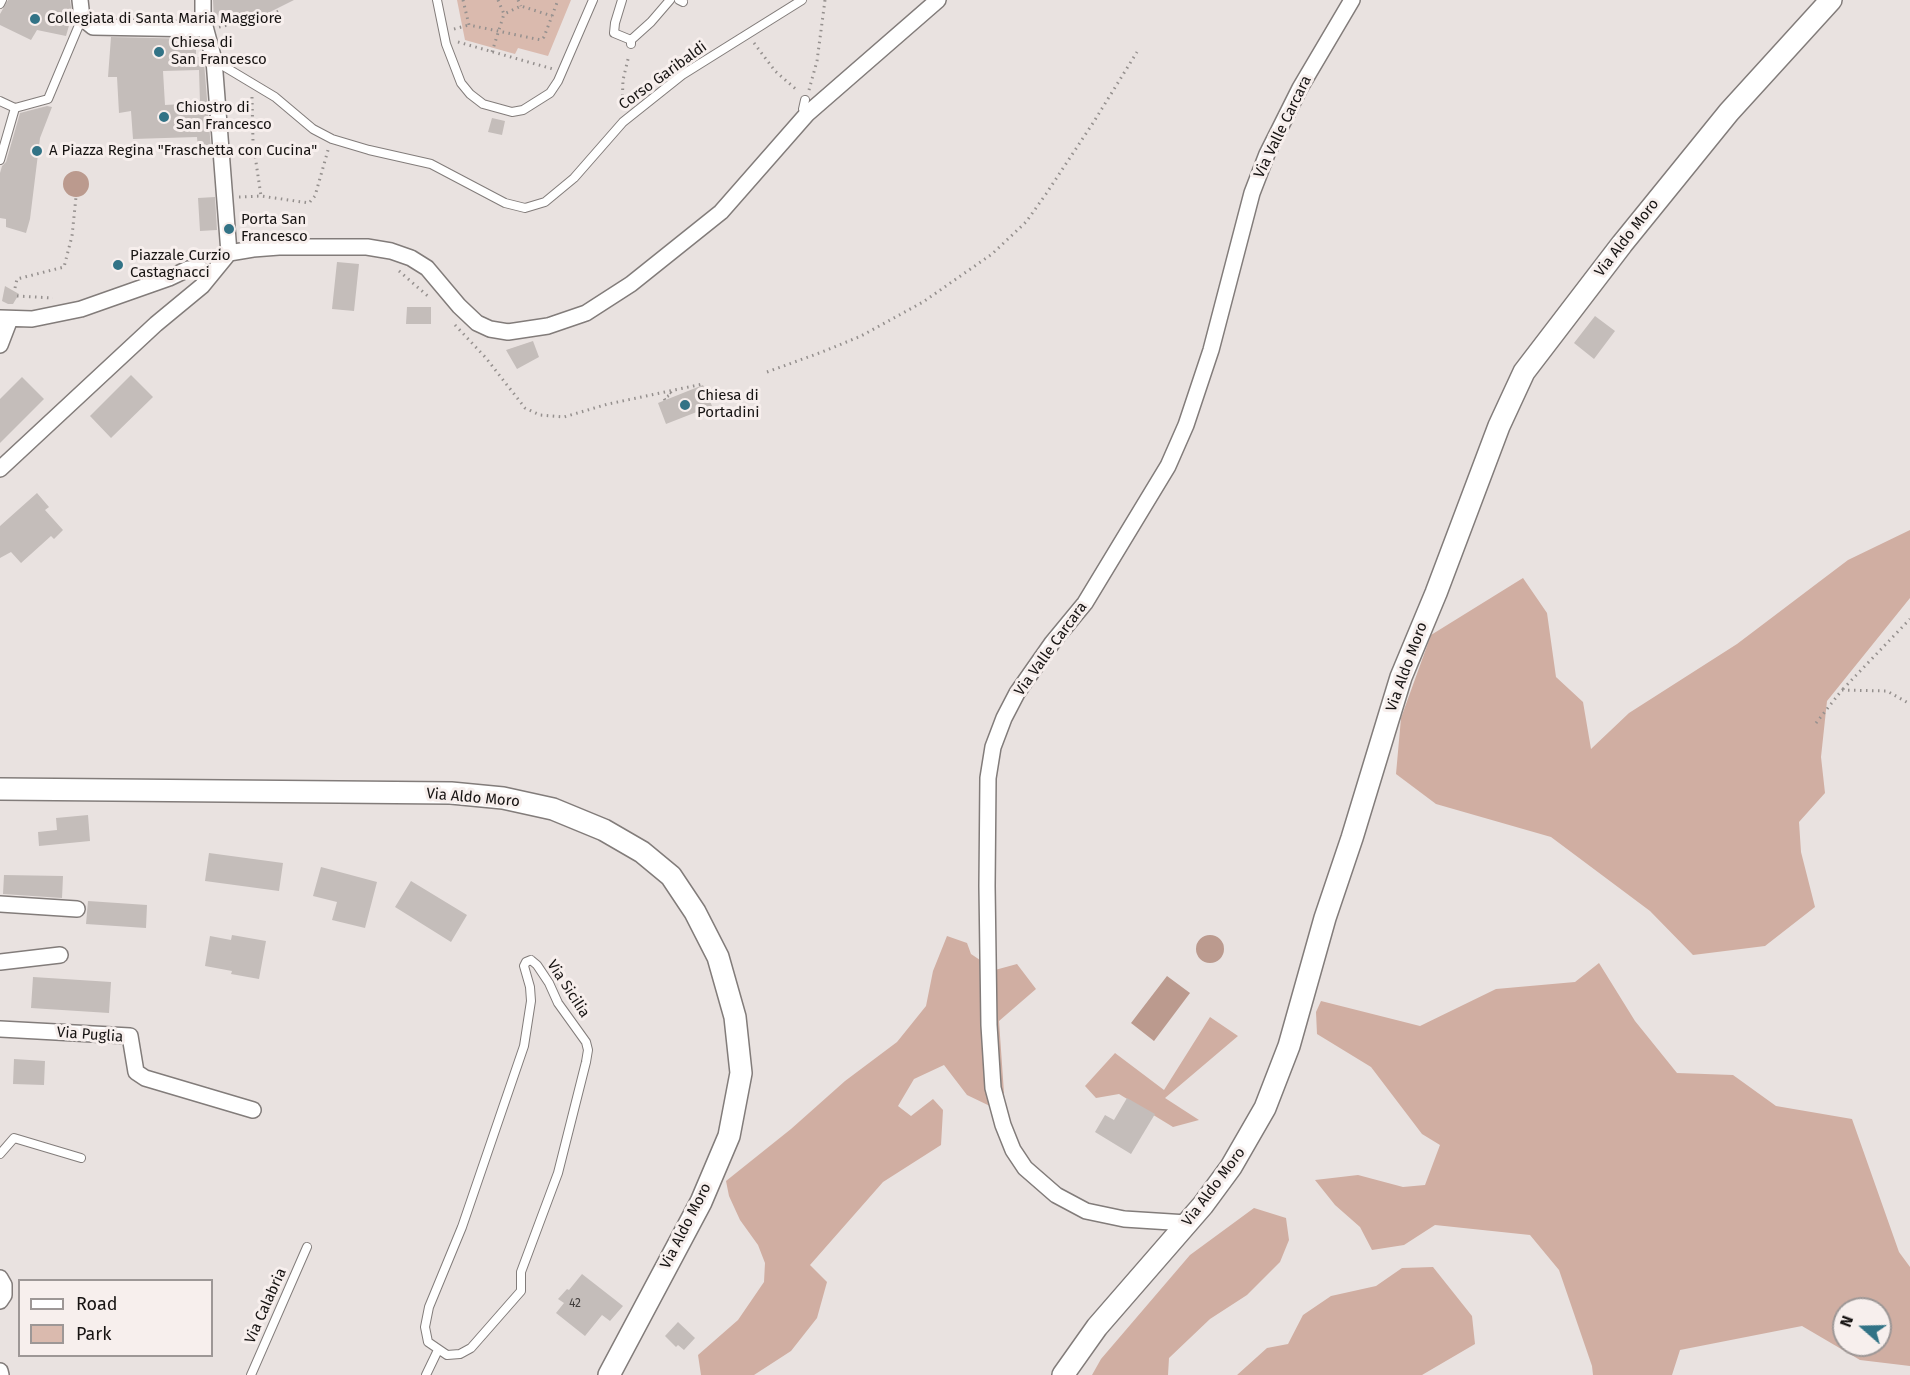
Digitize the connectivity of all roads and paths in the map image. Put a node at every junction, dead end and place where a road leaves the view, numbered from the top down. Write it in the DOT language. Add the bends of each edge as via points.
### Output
graph roads {
  1 [pos="80,0"];
  2 [pos="203,0"];
  3 [pos="437,0"];
  4 [pos="463,0"];
  5 [pos="498,0"];
  6 [pos="518,0"];
  7 [pos="558,0"];
  8 [pos="593,0"];
  9 [pos="622,0"];
  10 [pos="670,0"];
  11 [pos="802,0"];
  12 [pos="825,0"];
  13 [pos="938,0"];
  14 [pos="1352,0"];
  15 [pos="1831,0"];
  16 [pos="521,6"];
  17 [pos="281,10"];
  18 [pos="504,14"];
  19 [pos="552,16"];
  20 [pos="82,18"];
  21 [pos="469,26"];
  22 [pos="210,29"];
  23 [pos="499,32"];
  24 [pos="751,38"];
  25 [pos="631,42"];
  26 [pos="492,51"];
  27 [pos="1137,52"];
  28 [pos="214,60"];
  29 [pos="552,69"];
  30 [pos="812,79"];
  31 [pos="253,89"];
  32 [pos="0,101"];
  33 [pos="805,103"];
  34 [pos="15,108"];
  35 [pos="622,114"];
  36 [pos="332,139"];
  37 [pos="0,160"];
  38 [pos="261,196"];
  39 [pos="76,197"];
  40 [pos="231,198"];
  41 [pos="230,253"];
  42 [pos="395,267"];
  43 [pos="206,280"];
  44 [pos="15,288"];
  45 [pos="17,296"];
  46 [pos="57,298"];
  47 [pos="434,301"];
  48 [pos="3,318"];
  49 [pos="450,320"];
  50 [pos="0,345"];
  51 [pos="767,372"];
  52 [pos="703,384"];
  53 [pos="670,392"];
  54 [pos="665,400"];
  55 [pos="0,469"];
  56 [pos="1910,619"];
  57 [pos="1842,690"];
  58 [pos="1910,704"];
  59 [pos="1816,723"];
  60 [pos="0,789"];
  61 [pos="0,904"];
  62 [pos="77,909"];
  63 [pos="60,955"];
  64 [pos="0,962"];
  65 [pos="0,1029"];
  66 [pos="254,1110"];
  67 [pos="0,1154"];
  68 [pos="81,1158"];
  69 [pos="1187,1223"];
  70 [pos="307,1247"];
  71 [pos="0,1278"];
  72 [pos="0,1301"];
  73 [pos="438,1350"];
  74 [pos="251,1375"];
  75 [pos="426,1375"];
  76 [pos="609,1375"];
  77 [pos="1063,1375"];
  1 -- 20 [label="street"];
  2 -- 22 [label="street"];
  3 -- 8 [label="lane" via="446,44 461,83 483,104 512,112 523,110 550,93"];
  4 -- 21 [label="path"];
  5 -- 18 [label="path"];
  6 -- 16 [label="path"];
  7 -- 19 [label="path"];
  9 -- 25 [label="lane" via="614,33"];
  10 -- 25 [label="lane"];
  11 -- 36 [label="lane, Corso Garibaldi" via="682,75 623,122 574,178 545,202 525,208 504,203 431,164"];
  12 -- 30 [label="path"];
  13 -- 33 [label="street"];
  14 -- 69 [label="street, Via Valle Carcara" via="1300,88 1251,193 1211,350 1168,466 1085,603 1017,693 993,747 988,778 993,1088 1013,1150 1025,1168 1056,1195 1086,1210 1124,1219"];
  15 -- 69 [label="main road, Via Aldo Moro" via="1715,129 1524,372 1401,677 1289,1046 1265,1107 1232,1167"];
  16 -- 18 [label="path"];
  16 -- 19 [label="path"];
  17 -- 22 [label="path"];
  18 -- 23 [label="path"];
  19 -- 23 [label="path" via="541,40"];
  20 -- 22 [label="street" via="99,28"];
  20 -- 34 [label="lane" via="48,99"];
  21 -- 23 [label="path"];
  21 -- 26 [label="path" via="453,30 456,41"];
  22 -- 28 [label="street"];
  23 -- 26 [label="path"];
  24 -- 33 [label="path"];
  25 -- 35 [label="path" via="623,80"];
  26 -- 29 [label="path"];
  27 -- 51 [label="path" via="1026,222 992,254 923,302 861,336"];
  28 -- 36 [label="lane" via="275,97 313,129"];
  28 -- 41 [label="street"];
  31 -- 38 [label="path"];
  32 -- 34 [label="lane"];
  33 -- 41 [label="street" via="721,212 631,284 586,313 548,326 508,332 477,323 427,268 391,251 367,247 279,247"];
  34 -- 37 [label="lane"];
  36 -- 38 [label="path" via="315,196 309,203"];
  38 -- 40 [label="path"];
  39 -- 44 [label="path" via="64,267 17,279"];
  41 -- 43 [label="street"];
  42 -- 47 [label="path"];
  43 -- 48 [label="street" via="202,270 188,269 81,309 54,316"];
  43 -- 55 [label="street"];
  45 -- 46 [label="path"];
  48 -- 50 [label="street"];
  49 -- 53 [label="path" via="525,408 540,415 564,417"];
  52 -- 53 [label="path"];
  53 -- 54 [label="path"];
  56 -- 57 [label="path"];
  57 -- 58 [label="path" via="1887,691"];
  57 -- 59 [label="path"];
  60 -- 76 [label="main road, Via Aldo Moro" via="451,793 503,798 553,809 604,830 642,852 671,876 718,957 735,1017 741,1073 729,1136 705,1191"];
  61 -- 62 [label="street"];
  63 -- 64 [label="street"];
  65 -- 66 [label="street, Via Puglia" via="130,1036 136,1072 145,1078"];
  67 -- 68 [label="lane" via="14,1138"];
  69 -- 77 [label="main road, Via Aldo Moro" via="1097,1327"];
  70 -- 74 [label="lane, Via Calabria"];
  71 -- 72 [label="street" via="4,1295"];
  73 -- 73 [label="lane, Via Sicilia" via="428,1342 425,1327 429,1307 462,1227 524,1046 531,1001 524,966 531,960 588,1050 571,1126 521,1272 521,1291 471,1348 460,1354"];
  73 -- 75 [label="lane"];
}
